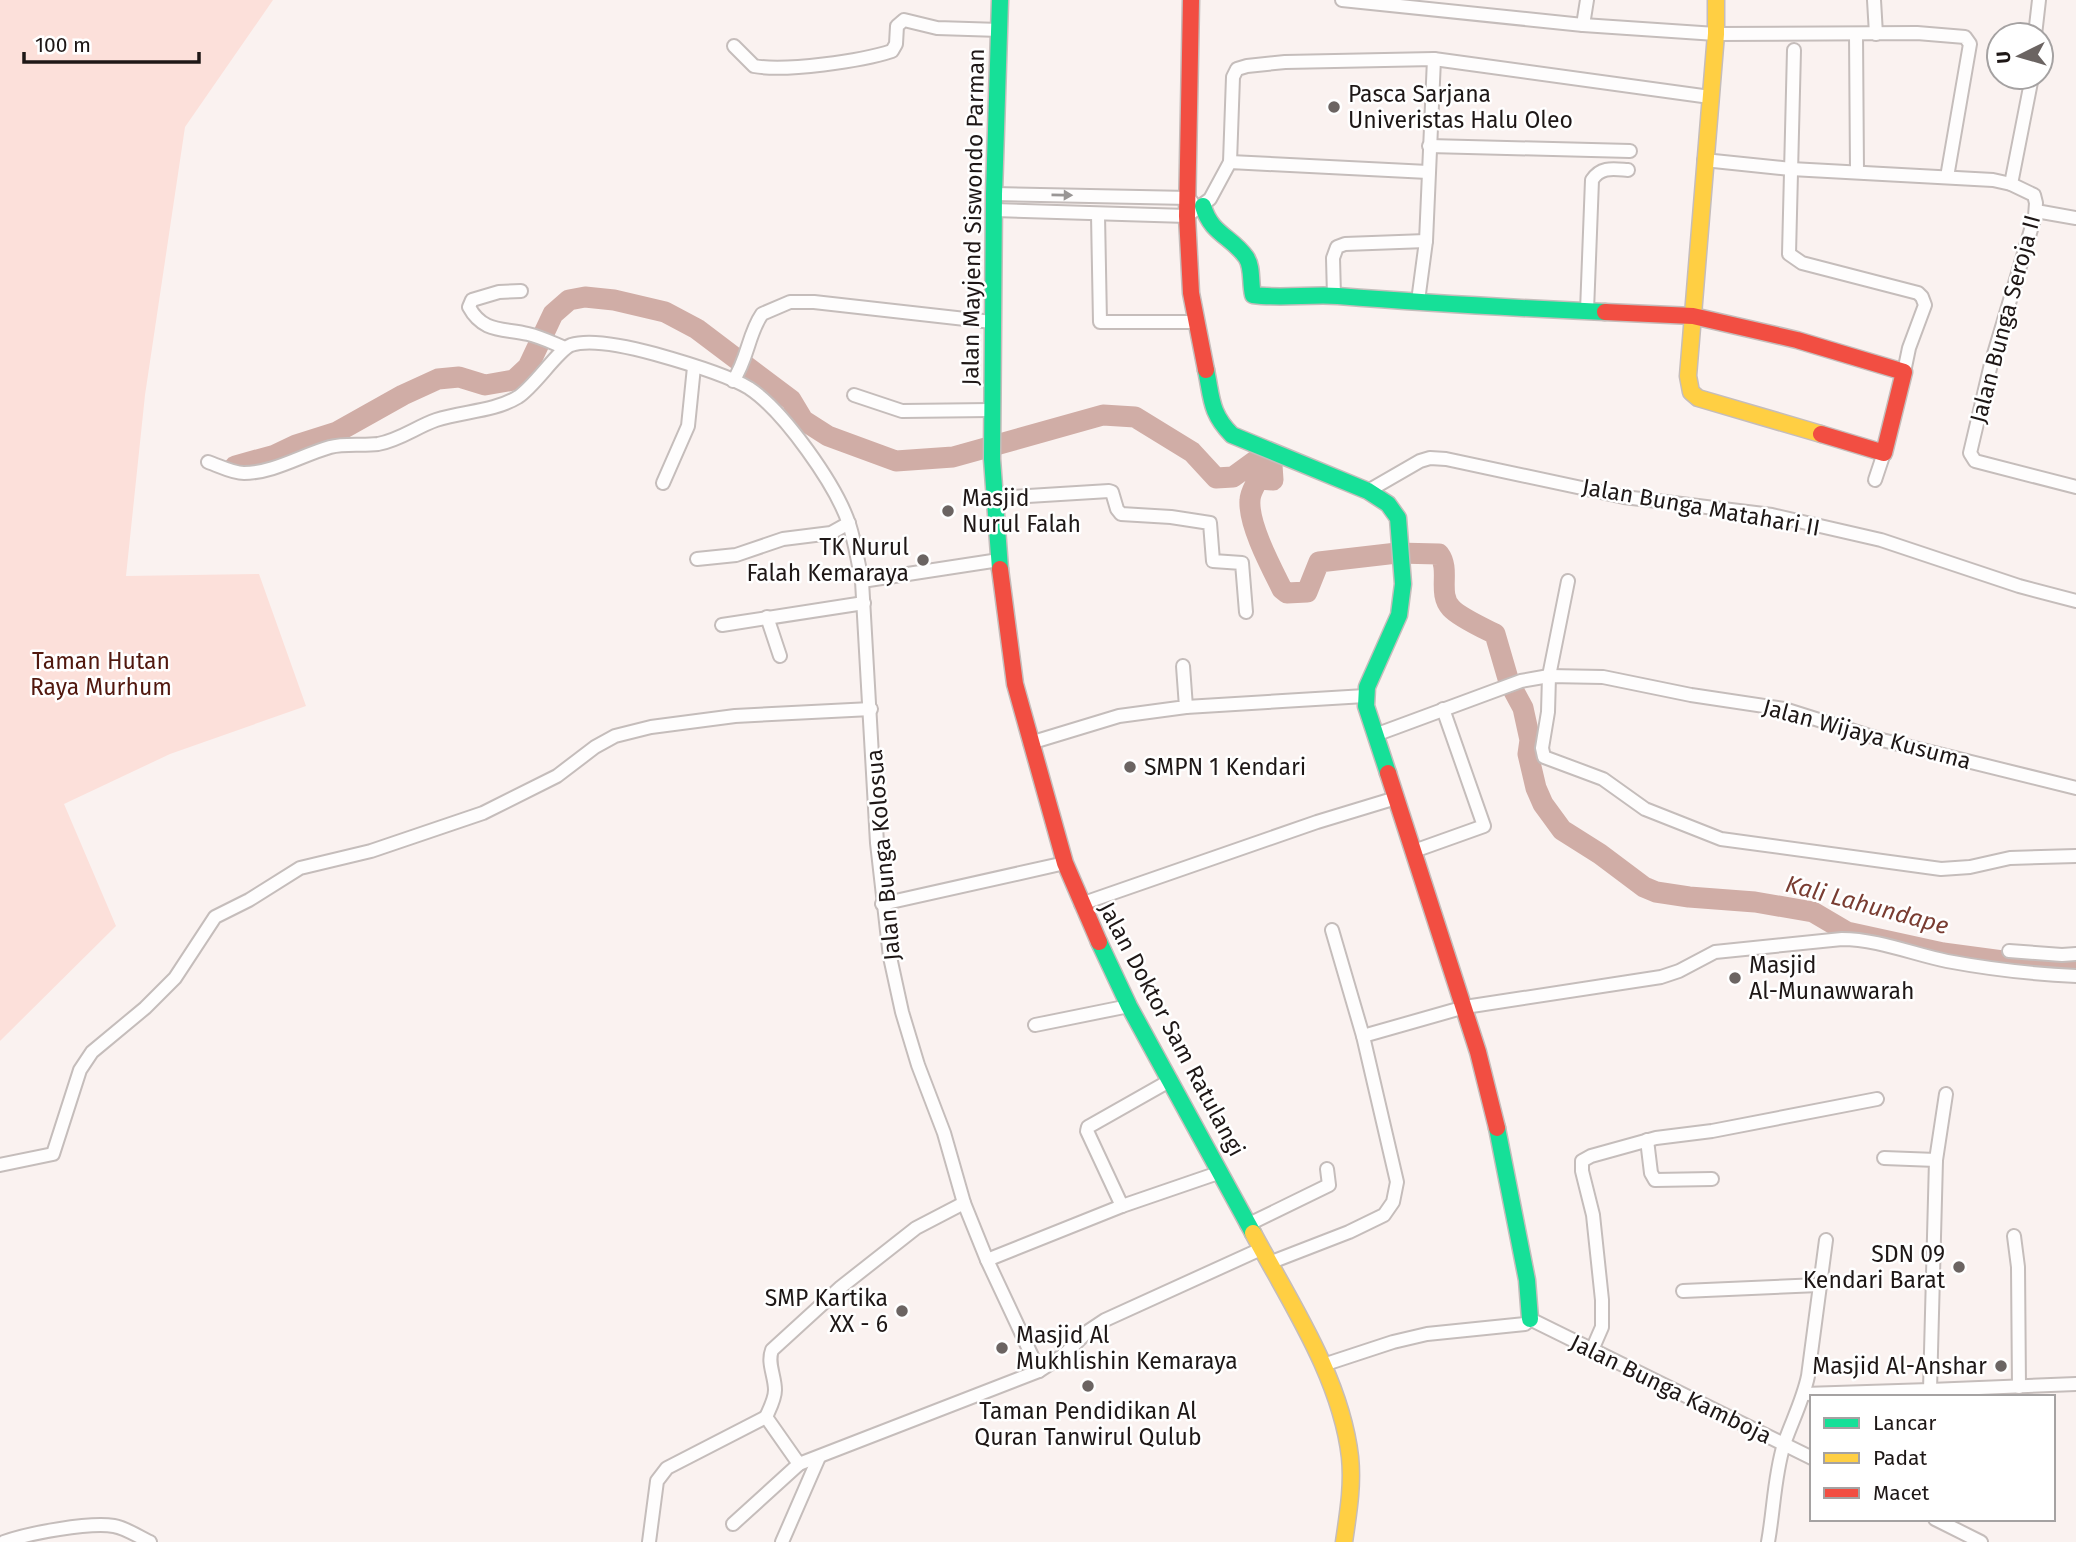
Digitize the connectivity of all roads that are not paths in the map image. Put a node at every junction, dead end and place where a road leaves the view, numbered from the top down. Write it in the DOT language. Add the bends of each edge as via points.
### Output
graph roads {
  1 [pos="1000,0"];
  2 [pos="1191,0"];
  3 [pos="1342,0"];
  4 [pos="1587,0"];
  5 [pos="1716,0"];
  6 [pos="1874,0"];
  7 [pos="2039,0"];
  8 [pos="2037,21"];
  9 [pos="1583,25"];
  10 [pos="1000,30"];
  11 [pos="1716,34"];
  12 [pos="1856,34"];
  13 [pos="1876,34"];
  14 [pos="734,46"];
  15 [pos="1794,50"];
  16 [pos="1434,60"];
  17 [pos="2029,91"];
  18 [pos="1710,97"];
  19 [pos="1429,146"];
  20 [pos="1630,151"];
  21 [pos="1704,160"];
  22 [pos="1230,162"];
  23 [pos="1791,169"];
  24 [pos="1628,170"];
  25 [pos="1428,172"];
  26 [pos="1857,172"];
  27 [pos="1947,177"];
  28 [pos="2011,184"];
  29 [pos="994,202"];
  30 [pos="1194,207"];
  31 [pos="2036,211"];
  32 [pos="1098,215"];
  33 [pos="2076,218"];
  34 [pos="1426,241"];
  35 [pos="521,291"];
  36 [pos="1334,296"];
  37 [pos="1418,301"];
  38 [pos="1587,312"];
  39 [pos="1693,316"];
  40 [pos="992,322"];
  41 [pos="1196,322"];
  42 [pos="565,348"];
  43 [pos="694,367"];
  44 [pos="1904,372"];
  45 [pos="736,376"];
  46 [pos="854,395"];
  47 [pos="991,411"];
  48 [pos="991,435"];
  49 [pos="1884,453"];
  50 [pos="208,462"];
  51 [pos="1875,480"];
  52 [pos="663,482"];
  53 [pos="2076,487"];
  54 [pos="1368,491"];
  55 [pos="994,498"];
  56 [pos="849,523"];
  57 [pos="697,559"];
  58 [pos="999,560"];
  59 [pos="862,581"];
  60 [pos="1567,581"];
  61 [pos="2076,601"];
  62 [pos="864,603"];
  63 [pos="1246,612"];
  64 [pos="767,617"];
  65 [pos="722,625"];
  66 [pos="780,656"];
  67 [pos="1183,666"];
  68 [pos="1549,677"];
  69 [pos="1365,696"];
  70 [pos="1186,707"];
  71 [pos="871,709"];
  72 [pos="1443,709"];
  73 [pos="1374,735"];
  74 [pos="1030,743"];
  75 [pos="2076,788"];
  76 [pos="1396,798"];
  77 [pos="1414,851"];
  78 [pos="2076,856"];
  79 [pos="1065,863"];
  80 [pos="883,904"];
  81 [pos="1081,904"];
  82 [pos="1332,930"];
  83 [pos="2009,951"];
  84 [pos="2076,954"];
  85 [pos="2076,976"];
  86 [pos="1129,1006"];
  87 [pos="1465,1007"];
  88 [pos="1035,1025"];
  89 [pos="1363,1036"];
  90 [pos="1171,1080"];
  91 [pos="1946,1094"];
  92 [pos="1877,1099"];
  93 [pos="1647,1140"];
  94 [pos="1884,1158"];
  95 [pos="1936,1160"];
  96 [pos="0,1165"];
  97 [pos="1327,1169"];
  98 [pos="1221,1172"];
  99 [pos="1712,1180"];
  100 [pos="964,1203"];
  101 [pos="1122,1206"];
  102 [pos="1247,1225"];
  103 [pos="2014,1236"];
  104 [pos="1826,1240"];
  105 [pos="1265,1256"];
  106 [pos="987,1260"];
  107 [pos="1819,1285"];
  108 [pos="1683,1292"];
  109 [pos="1530,1319"];
  110 [pos="1592,1350"];
  111 [pos="1323,1365"];
  112 [pos="1039,1371"];
  113 [pos="2076,1384"];
  114 [pos="2019,1387"];
  115 [pos="1930,1390"];
  116 [pos="1804,1394"];
  117 [pos="766,1417"];
  118 [pos="1784,1444"];
  119 [pos="819,1457"];
  120 [pos="1810,1457"];
  121 [pos="799,1464"];
  122 [pos="1939,1521"];
  123 [pos="733,1524"];
  124 [pos="4,1542"];
  125 [pos="150,1542"];
  126 [pos="649,1542"];
  127 [pos="782,1542"];
  128 [pos="1344,1542"];
  129 [pos="1768,1542"];
  130 [pos="1981,1542"];
  1 -- 10 [label="main road, Jalan Mayjend Siswondo Parman"];
  2 -- 30 [label="main road"];
  3 -- 9 [label="street"];
  4 -- 9 [label="street"];
  5 -- 11 [label="main road"];
  6 -- 13 [label="street"];
  7 -- 8 [label="street"];
  9 -- 11 [label="street"];
  10 -- 14 [label="street" via="937,28 904,20 897,26 897,44 892,51 841,62 787,66 754,66"];
  10 -- 29 [label="main road, Jalan Mayjend Siswondo Parman"];
  11 -- 12 [label="street"];
  11 -- 18 [label="main road"];
  12 -- 13 [label="street"];
  12 -- 26 [label="street"];
  13 -- 27 [label="street" via="1962,36 1970,41"];
  15 -- 23 [label="street"];
  16 -- 18 [label="street"];
  16 -- 19 [label="street"];
  16 -- 22 [label="street" via="1240,67 1233,77"];
  17 -- 28 [label="street"];
  18 -- 21 [label="main road"];
  19 -- 20 [label="street"];
  19 -- 25 [label="street"];
  21 -- 23 [label="street, Jalan Bunga Seroja II"];
  21 -- 39 [label="main road"];
  22 -- 25 [label="street"];
  22 -- 30 [label="street" via="1215,192"];
  23 -- 26 [label="street, Jalan Bunga Seroja II"];
  23 -- 44 [label="street" via="1788,247 1792,258 1922,297 1925,305"];
  24 -- 38 [label="street" via="1607,169 1592,180"];
  25 -- 34 [label="street"];
  26 -- 27 [label="street, Jalan Bunga Seroja II"];
  27 -- 28 [label="street, Jalan Bunga Seroja II"];
  28 -- 31 [label="street, Jalan Bunga Seroja II" via="2034,195"];
  29 -- 30 [label="street, one-way"];
  29 -- 32 [label="street"];
  29 -- 40 [label="main road, Jalan Mayjend Siswondo Parman"];
  30 -- 32 [label="street"];
  30 -- 36 [label="main road" via="1247,258 1253,295"];
  30 -- 41 [label="main road" via="1191,293"];
  31 -- 33 [label="street"];
  31 -- 53 [label="street, Jalan Bunga Seroja II" via="1994,351 1970,453 1975,461"];
  32 -- 41 [label="street" via="1100,322"];
  34 -- 36 [label="street" via="1337,247"];
  34 -- 37 [label="street"];
  35 -- 42 [label="street" via="485,294 472,300 469,307 489,328 527,334"];
  36 -- 37 [label="main road"];
  37 -- 38 [label="main road"];
  38 -- 39 [label="main road"];
  39 -- 44 [label="main road"];
  39 -- 49 [label="main road" via="1688,376 1694,396"];
  40 -- 45 [label="street" via="850,304 790,302 762,314"];
  40 -- 47 [label="main road, Jalan Mayjend Siswondo Parman"];
  41 -- 54 [label="main road" via="1214,411 1232,435"];
  42 -- 43 [label="street, Jalan Bunga Kolosua" via="578,343 609,345"];
  42 -- 50 [label="street" via="518,397 432,422 397,440 331,447 254,472 236,472"];
  43 -- 45 [label="street, Jalan Bunga Kolosua"];
  43 -- 52 [label="street" via="688,426"];
  44 -- 49 [label="main road"];
  45 -- 56 [label="street, Jalan Bunga Kolosua" via="789,428 828,482"];
  46 -- 47 [label="street" via="902,411"];
  47 -- 48 [label="main road, Jalan Mayjend Siswondo Parman"];
  48 -- 55 [label="main road, Jalan Doktor Sam Ratulangi"];
  49 -- 51 [label="street"];
  54 -- 61 [label="street, Jalan Bunga Matahari II" via="1420,461 1446,459 1624,497 1772,515 1881,540"];
  54 -- 69 [label="main road" via="1398,518 1403,584 1399,615"];
  55 -- 58 [label="main road, Jalan Doktor Sam Ratulangi"];
  55 -- 63 [label="street" via="1109,491 1121,514 1210,523 1213,561 1242,563"];
  56 -- 57 [label="street" via="831,533 773,541 736,555"];
  56 -- 59 [label="street, Jalan Bunga Kolosua"];
  58 -- 59 [label="street"];
  58 -- 74 [label="main road, Jalan Doktor Sam Ratulangi" via="1015,684"];
  59 -- 62 [label="street, Jalan Bunga Kolosua"];
  60 -- 68 [label="street"];
  62 -- 64 [label="street"];
  62 -- 71 [label="street, Jalan Bunga Kolosua"];
  64 -- 65 [label="street"];
  64 -- 66 [label="street"];
  67 -- 70 [label="street"];
  68 -- 72 [label="street, Jalan Wijaya Kusuma" via="1504,685"];
  68 -- 75 [label="street, Jalan Wijaya Kusuma" via="1603,677 1767,705 1882,740"];
  68 -- 78 [label="street" via="1544,757 1603,779 1632,802 1693,830 1733,841 1941,869 2010,858"];
  69 -- 70 [label="street"];
  69 -- 73 [label="main road"];
  70 -- 74 [label="street" via="1119,716"];
  71 -- 80 [label="street, Jalan Bunga Kolosua"];
  71 -- 96 [label="street" via="735,716 615,736 557,776 483,813 371,851 300,868 215,917 175,978 87,1058 53,1154"];
  72 -- 73 [label="street, Jalan Wijaya Kusuma"];
  72 -- 77 [label="street" via="1485,826"];
  73 -- 76 [label="main road"];
  74 -- 79 [label="main road, Jalan Doktor Sam Ratulangi"];
  76 -- 77 [label="main road"];
  76 -- 81 [label="street"];
  77 -- 87 [label="main road"];
  79 -- 80 [label="street"];
  79 -- 81 [label="main road, Jalan Doktor Sam Ratulangi"];
  80 -- 100 [label="street, Jalan Bunga Kolosua" via="902,1012"];
  81 -- 86 [label="main road, Jalan Doktor Sam Ratulangi"];
  82 -- 89 [label="street"];
  83 -- 84 [label="street"];
  85 -- 87 [label="street" via="2001,970 1842,939 1715,952 1661,977"];
  86 -- 88 [label="street"];
  86 -- 90 [label="main road, Jalan Doktor Sam Ratulangi"];
  87 -- 89 [label="street"];
  87 -- 109 [label="main road" via="1495,1117 1527,1280"];
  89 -- 105 [label="street" via="1397,1182 1393,1202 1384,1215 1349,1232"];
  90 -- 98 [label="main road, Jalan Doktor Sam Ratulangi"];
  90 -- 101 [label="street" via="1088,1127"];
  91 -- 95 [label="street"];
  92 -- 93 [label="street"];
  93 -- 99 [label="street" via="1655,1180"];
  93 -- 110 [label="street" via="1581,1162 1593,1215 1602,1300 1602,1327"];
  94 -- 95 [label="street"];
  95 -- 115 [label="street"];
  97 -- 102 [label="street" via="1329,1185"];
  98 -- 101 [label="street"];
  98 -- 102 [label="main road, Jalan Doktor Sam Ratulangi"];
  100 -- 106 [label="street, Jalan Bunga Kolosua"];
  100 -- 117 [label="street" via="916,1228 772,1350 775,1389"];
  101 -- 106 [label="street"];
  102 -- 105 [label="main road, Jalan Doktor Sam Ratulangi"];
  103 -- 114 [label="street"];
  104 -- 107 [label="street"];
  105 -- 111 [label="main road, Jalan Doktor Sam Ratulangi"];
  105 -- 112 [label="street" via="1105,1320"];
  106 -- 112 [label="street, Jalan Bunga Kolosua"];
  107 -- 108 [label="street"];
  107 -- 116 [label="street"];
  109 -- 110 [label="street, Jalan Bunga Kamboja"];
  109 -- 111 [label="street" via="1525,1324 1415,1337"];
  110 -- 118 [label="street, Jalan Bunga Kamboja"];
  111 -- 128 [label="main road, Jalan Doktor Sam Ratulangi" via="1350,1454"];
  112 -- 119 [label="street"];
  113 -- 114 [label="street"];
  114 -- 115 [label="street"];
  115 -- 116 [label="street"];
  116 -- 118 [label="street"];
  117 -- 121 [label="street"];
  117 -- 126 [label="street" via="667,1468 657,1481"];
  118 -- 120 [label="street, Jalan Bunga Kamboja"];
  118 -- 129 [label="street"];
  119 -- 121 [label="street"];
  119 -- 127 [label="street"];
  121 -- 123 [label="street"];
  122 -- 130 [label="street"];
  124 -- 125 [label="street" via="96,1525 118,1526"];
}
